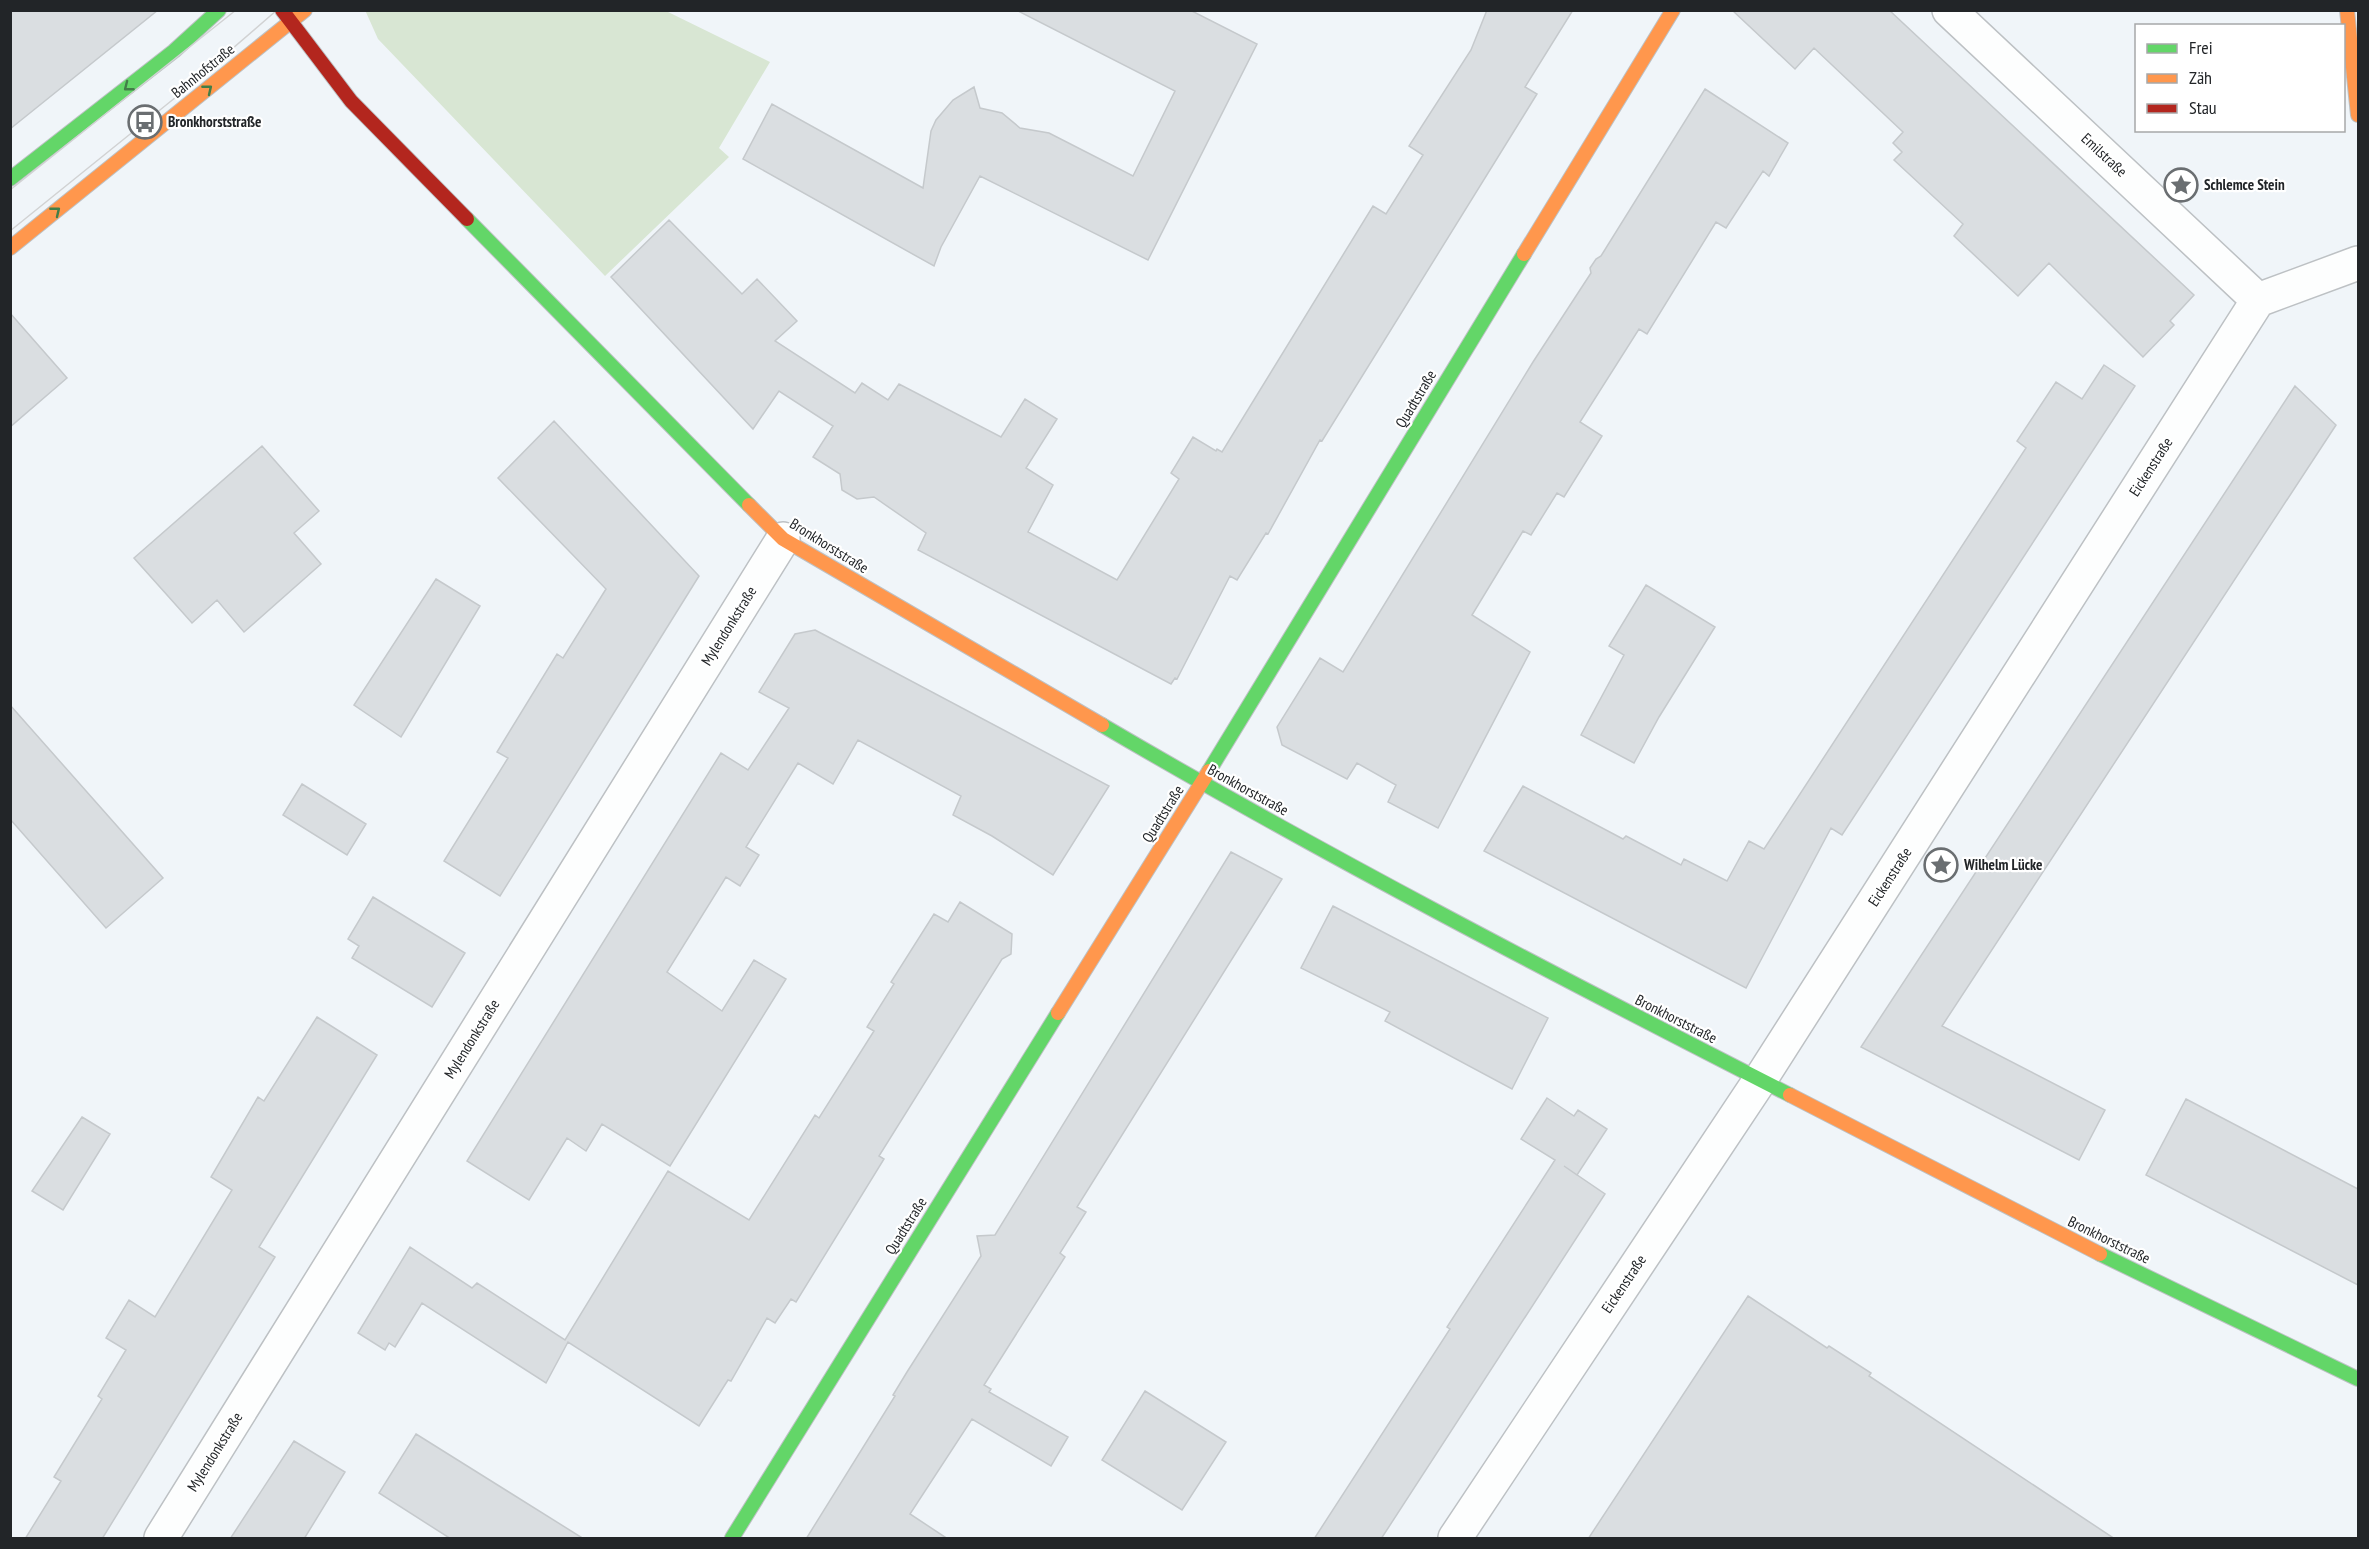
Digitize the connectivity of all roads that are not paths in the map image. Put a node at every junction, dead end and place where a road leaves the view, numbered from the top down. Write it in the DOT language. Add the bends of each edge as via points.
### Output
graph roads {
  1 [pos="219,10"];
  2 [pos="282,10"];
  3 [pos="305,10"];
  4 [pos="1673,10"];
  5 [pos="1949,10"];
  6 [pos="2347,10"];
  7 [pos="290,22"];
  8 [pos="2358,115"];
  9 [pos="10,179"];
  10 [pos="10,248"];
  11 [pos="2358,262"];
  12 [pos="2259,300"];
  13 [pos="783,539"];
  14 [pos="1201,783"];
  15 [pos="1760,1080"];
  16 [pos="2358,1379"];
  17 [pos="161,1539"];
  18 [pos="732,1539"];
  19 [pos="1455,1539"];
  1 -- 9 [label="street, one-way" via="174,51"];
  2 -- 7 [label="street, Bronkhorststraße"];
  3 -- 7 [label="street, Bahnhofstraße"];
  4 -- 14 [label="street, Quadtstraße"];
  5 -- 12 [label="street, Emilstraße"];
  6 -- 8 [label="street"];
  10 -- 7 [label="street, Bahnhofstraße, one-way"];
  7 -- 13 [label="street, Bronkhorststraße" via="351,101"];
  11 -- 12 [label="street"];
  12 -- 15 [label="street, Eickenstraße"];
  13 -- 14 [label="street, Bronkhorststraße"];
  13 -- 17 [label="street, Mylendonkstraße"];
  14 -- 15 [label="street, Bronkhorststraße" via="1489,941"];
  14 -- 18 [label="street, Quadtstraße"];
  15 -- 16 [label="street, Bronkhorststraße" via="2102,1255"];
  15 -- 19 [label="street, Eickenstraße"];
}
